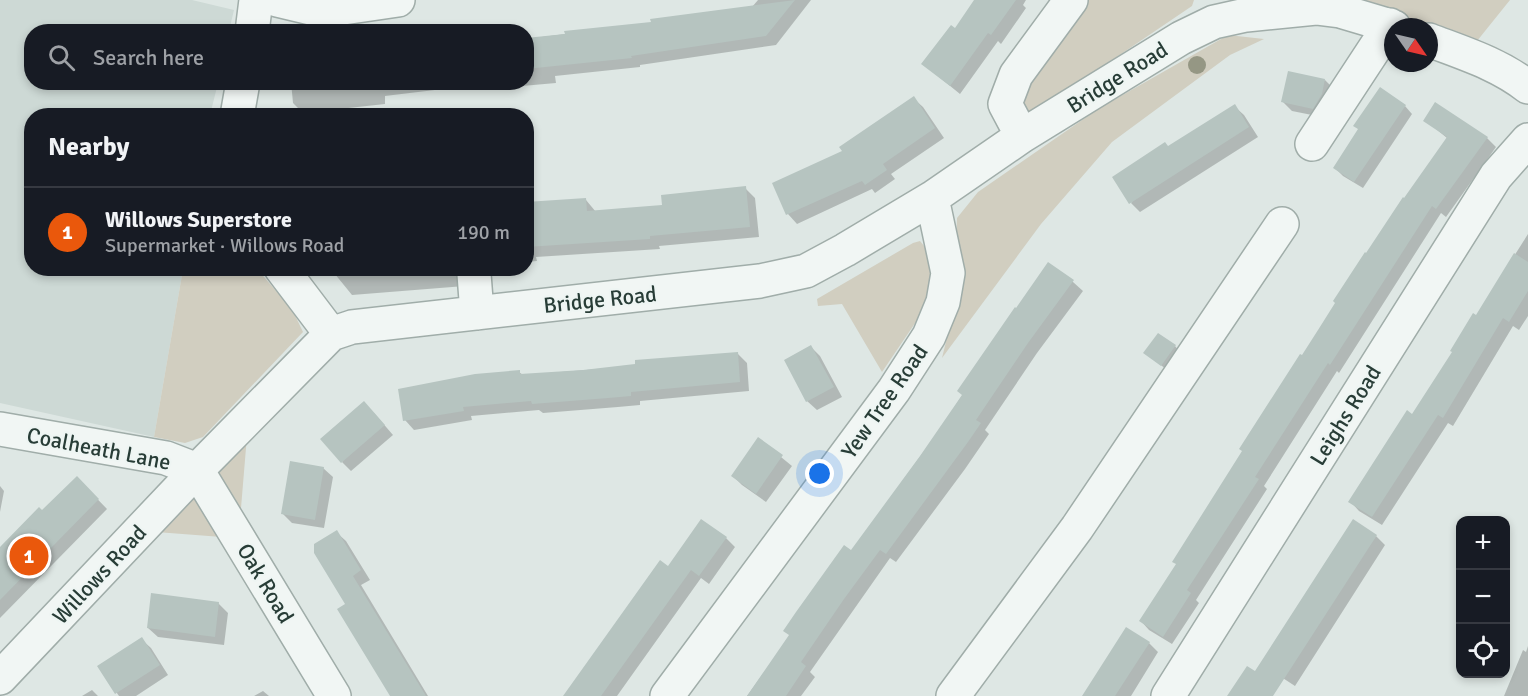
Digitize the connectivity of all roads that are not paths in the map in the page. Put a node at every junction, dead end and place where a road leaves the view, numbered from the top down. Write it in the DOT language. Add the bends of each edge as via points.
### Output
graph roads {
  1 [pos="256,0"];
  2 [pos="277,0"];
  3 [pos="398,0"];
  4 [pos="1071,0"];
  5 [pos="1211,11"];
  6 [pos="253,24"];
  7 [pos="1384,24"];
  8 [pos="1384,38"];
  9 [pos="1438,43"];
  10 [pos="1528,87"];
  11 [pos="242,90"];
  12 [pos="238,108"];
  13 [pos="1022,136"];
  14 [pos="1528,140"];
  15 [pos="1312,144"];
  16 [pos="932,198"];
  17 [pos="1282,224"];
  18 [pos="287,276"];
  19 [pos="474,276"];
  20 [pos="477,313"];
  21 [pos="331,334"];
  22 [pos="0,429"];
  23 [pos="197,470"];
  24 [pos="0,678"];
  25 [pos="334,696"];
  26 [pos="667,696"];
  27 [pos="953,696"];
  28 [pos="1168,696"];
  1 -- 6 [label="street"];
  2 -- 3 [label="street" via="323,11"];
  4 -- 13 [label="street" via="1016,75 1005,104"];
  5 -- 7 [label="street, Bridge Road" via="1246,15 1316,8"];
  5 -- 13 [label="street, Bridge Road" via="1181,38"];
  8 -- 15 [label="street"];
  9 -- 10 [label="street" via="1489,63"];
  11 -- 12 [label="street"];
  13 -- 16 [label="street, Bridge Road"];
  14 -- 28 [label="street, Leighs Road" via="1496,176"];
  16 -- 20 [label="street, Bridge Road" via="806,271 760,281"];
  16 -- 26 [label="street, Yew Tree Road" via="948,273 943,302 929,336 894,390"];
  17 -- 27 [label="street" via="1077,528"];
  18 -- 21 [label="street"];
  19 -- 20 [label="street"];
  20 -- 21 [label="street, Bridge Road" via="352,327"];
  21 -- 23 [label="street"];
  22 -- 23 [label="street, Coalheath Lane" via="165,458"];
  23 -- 24 [label="street, Willows Road"];
  23 -- 25 [label="street, Oak Road"];
}
